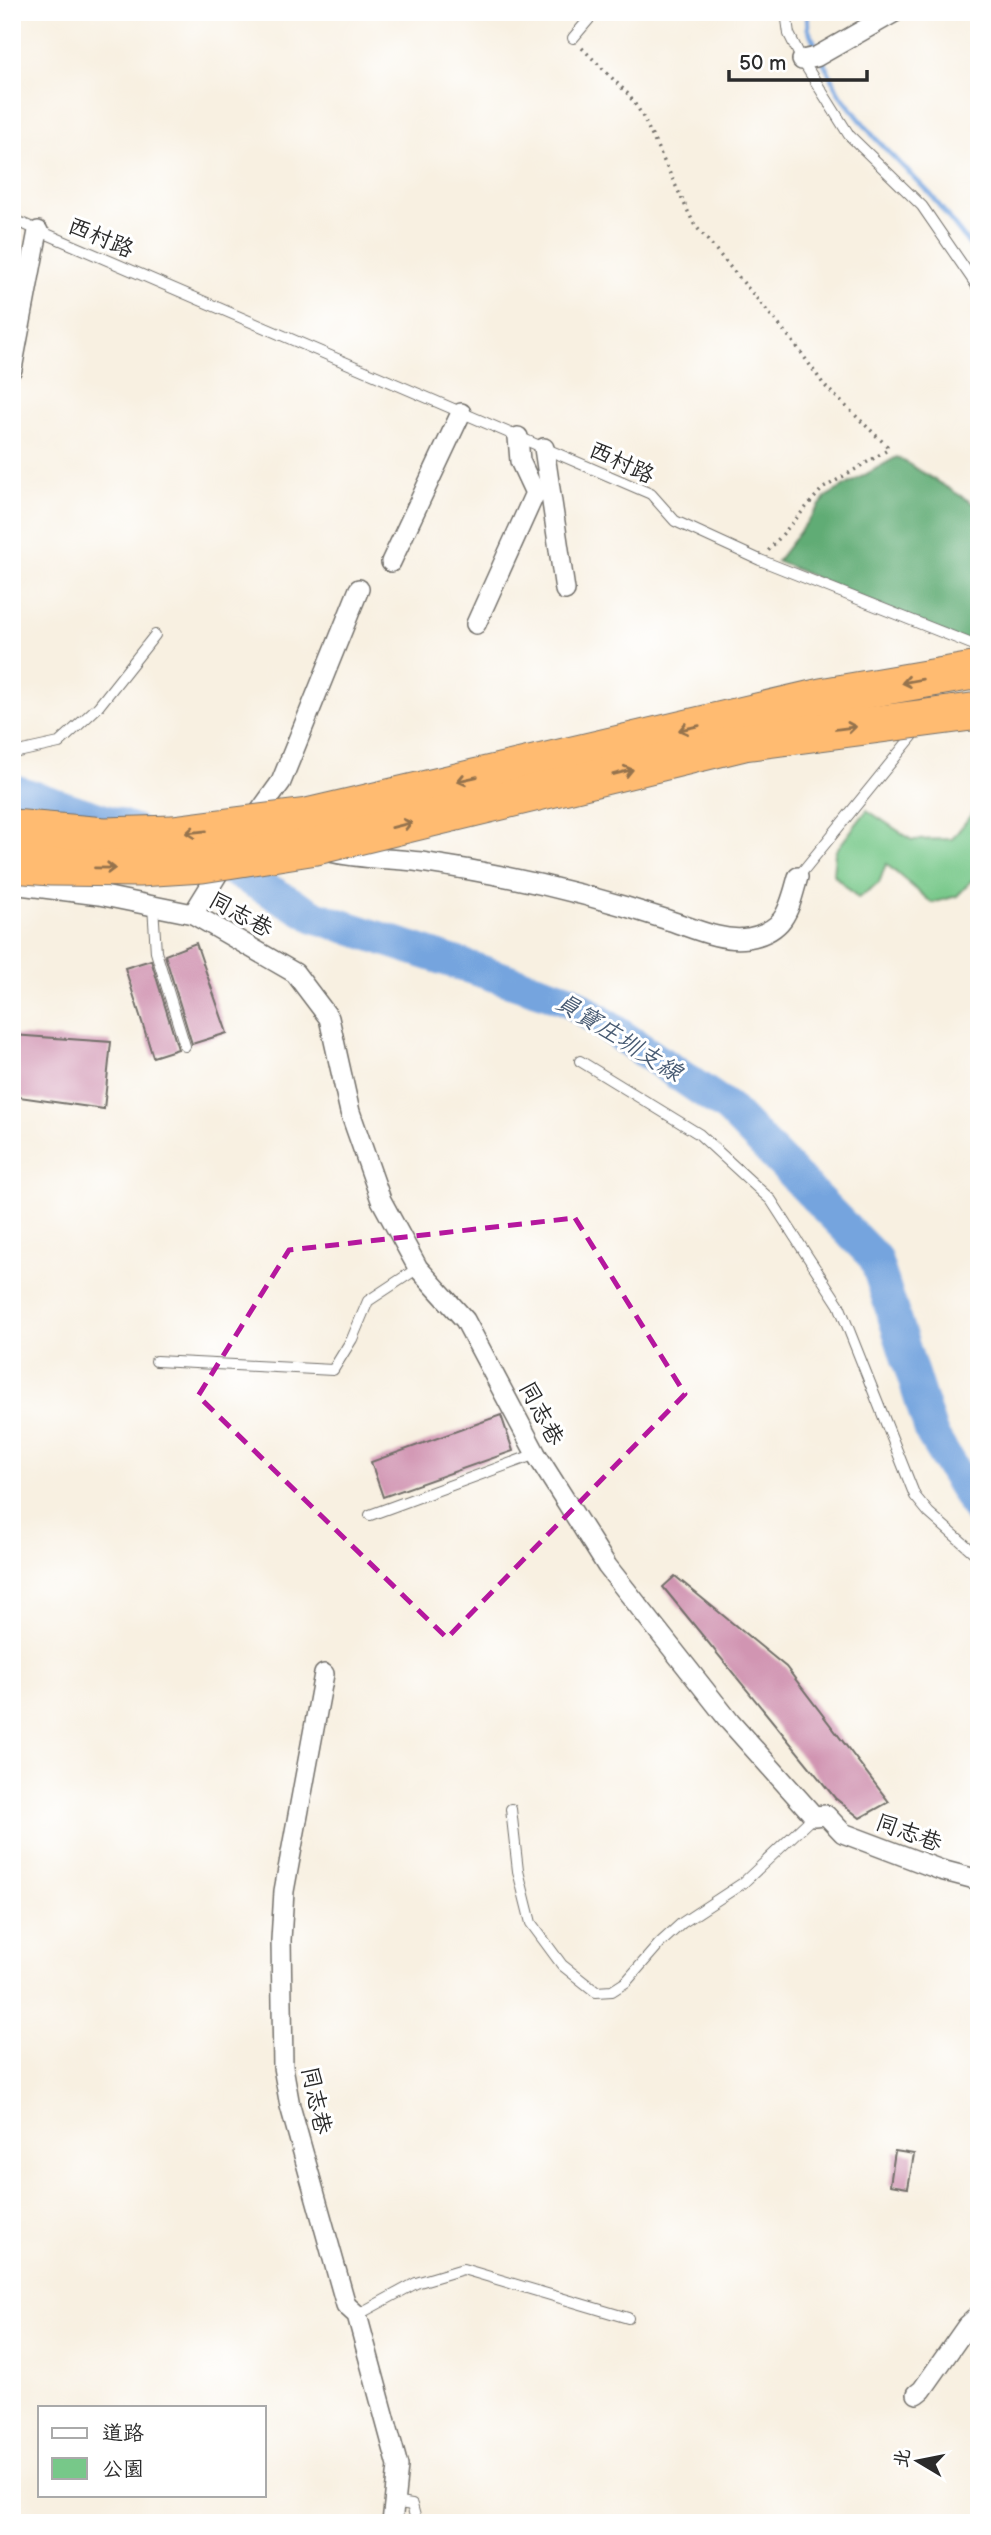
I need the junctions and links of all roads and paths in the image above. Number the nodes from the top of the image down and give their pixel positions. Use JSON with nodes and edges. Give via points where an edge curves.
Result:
{"nodes":[{"id":1,"x":595,"y":12,"type":"edge"},
{"id":2,"x":786,"y":12,"type":"edge"},
{"id":3,"x":895,"y":12,"type":"edge"},
{"id":4,"x":573,"y":38,"type":"joint"},
{"id":5,"x":802,"y":60,"type":"junction"},
{"id":6,"x":12,"y":219,"type":"edge"},
{"id":7,"x":38,"y":231,"type":"junction"},
{"id":8,"x":979,"y":289,"type":"edge"},
{"id":9,"x":12,"y":369,"type":"edge"},
{"id":10,"x":461,"y":413,"type":"junction"},
{"id":11,"x":518,"y":437,"type":"junction"},
{"id":12,"x":544,"y":448,"type":"junction"},
{"id":13,"x":760,"y":560,"type":"junction"},
{"id":14,"x":391,"y":562,"type":"dead end"},
{"id":15,"x":359,"y":589,"type":"dead end"},
{"id":16,"x":565,"y":590,"type":"dead end"},
{"id":17,"x":476,"y":624,"type":"dead end"},
{"id":18,"x":155,"y":635,"type":"dead end"},
{"id":19,"x":966,"y":678,"type":"edge"},
{"id":20,"x":936,"y":708,"type":"dead end"},
{"id":21,"x":979,"y":711,"type":"edge"},
{"id":22,"x":12,"y":751,"type":"edge"},
{"id":23,"x":12,"y":828,"type":"edge"},
{"id":24,"x":244,"y":833,"type":"junction"},
{"id":25,"x":12,"y":864,"type":"edge"},
{"id":26,"x":798,"y":877,"type":"joint"},
{"id":27,"x":12,"y":884,"type":"edge"},
{"id":28,"x":153,"y":906,"type":"junction"},
{"id":29,"x":193,"y":914,"type":"junction"},
{"id":30,"x":185,"y":1046,"type":"dead end"},
{"id":31,"x":580,"y":1060,"type":"dead end"},
{"id":32,"x":418,"y":1268,"type":"junction"},
{"id":33,"x":156,"y":1360,"type":"dead end"},
{"id":34,"x":536,"y":1454,"type":"junction"},
{"id":35,"x":370,"y":1515,"type":"dead end"},
{"id":36,"x":979,"y":1557,"type":"edge"},
{"id":37,"x":324,"y":1674,"type":"dead end"},
{"id":38,"x":512,"y":1809,"type":"dead end"},
{"id":39,"x":814,"y":1816,"type":"junction"},
{"id":40,"x":979,"y":1880,"type":"edge"},
{"id":41,"x":356,"y":2315,"type":"junction"},
{"id":42,"x":979,"y":2315,"type":"edge"},
{"id":43,"x":628,"y":2318,"type":"dead end"},
{"id":44,"x":917,"y":2394,"type":"dead end"},
{"id":45,"x":393,"y":2502,"type":"junction"},
{"id":46,"x":392,"y":2523,"type":"edge"},
{"id":47,"x":422,"y":2523,"type":"edge"}],
"edges":[{"from":1,"to":4,"type":"lane"},
{"from":2,"to":5,"type":"lane","via":[[789,34]]},
{"from":3,"to":5,"type":"street","via":[[816,57]]},
{"from":4,"to":13,"type":"path","via":[[641,113],[694,223],[795,344],[824,386],[887,446],[886,451],[822,489]]},
{"from":5,"to":8,"type":"lane","via":[[849,135],[922,206]]},
{"from":6,"to":7,"type":"lane","name":"西村路"},
{"from":7,"to":9,"type":"street"},
{"from":7,"to":10,"type":"lane","name":"西村路"},
{"from":10,"to":11,"type":"lane","name":"西村路"},
{"from":10,"to":14,"type":"street"},
{"from":11,"to":12,"type":"lane","name":"西村路"},
{"from":11,"to":17,"type":"street","via":[[520,461],[535,493]]},
{"from":12,"to":13,"type":"lane","name":"西村路","via":[[651,494],[675,521]]},
{"from":12,"to":16,"type":"street"},
{"from":13,"to":19,"type":"lane","name":"西村路","via":[[974,645],[978,655]]},
{"from":15,"to":24,"type":"street","via":[[281,782]]},
{"from":18,"to":22,"type":"lane","via":[[98,707],[59,743]]},
{"from":19,"to":23,"type":"highway","one_way":true,"bridge":true,"via":[[821,697],[307,817],[173,834],[104,836]]},
{"from":20,"to":26,"type":"lane"},
{"from":25,"to":21,"type":"highway","one_way":true,"bridge":true,"via":[[124,868],[202,863],[316,846],[744,742]]},
{"from":24,"to":26,"type":"street","via":[[340,855],[419,862],[516,879],[607,900],[728,939],[764,933],[787,916]]},
{"from":24,"to":29,"type":"street"},
{"from":27,"to":28,"type":"street","name":"同志巷"},
{"from":28,"to":29,"type":"street","name":"同志巷"},
{"from":28,"to":30,"type":"lane","via":[[156,952]]},
{"from":29,"to":32,"type":"street","name":"同志巷","via":[[295,973],[329,1018],[350,1112],[381,1200]]},
{"from":31,"to":36,"type":"lane","via":[[699,1134],[771,1199],[839,1305],[915,1496]]},
{"from":32,"to":33,"type":"lane","via":[[368,1301],[333,1370]]},
{"from":32,"to":34,"type":"street","name":"同志巷","via":[[465,1320]]},
{"from":34,"to":35,"type":"lane"},
{"from":34,"to":39,"type":"street","name":"同志巷","via":[[607,1566],[730,1722]]},
{"from":37,"to":41,"type":"street","name":"同志巷","via":[[284,1891],[284,2067],[290,2106],[346,2305]]},
{"from":38,"to":39,"type":"lane","via":[[518,1871],[531,1923],[562,1965],[596,1992],[612,1991],[626,1982],[682,1923],[743,1883]]},
{"from":39,"to":40,"type":"street","name":"同志巷","via":[[825,1815],[843,1833],[863,1841]]},
{"from":41,"to":43,"type":"lane","via":[[416,2283],[463,2269]]},
{"from":41,"to":45,"type":"street","name":"同志巷","via":[[398,2466]]},
{"from":42,"to":44,"type":"street"},
{"from":45,"to":46,"type":"street","name":"同志巷"},
{"from":45,"to":47,"type":"lane","via":[[412,2505],[416,2520]]}]}
